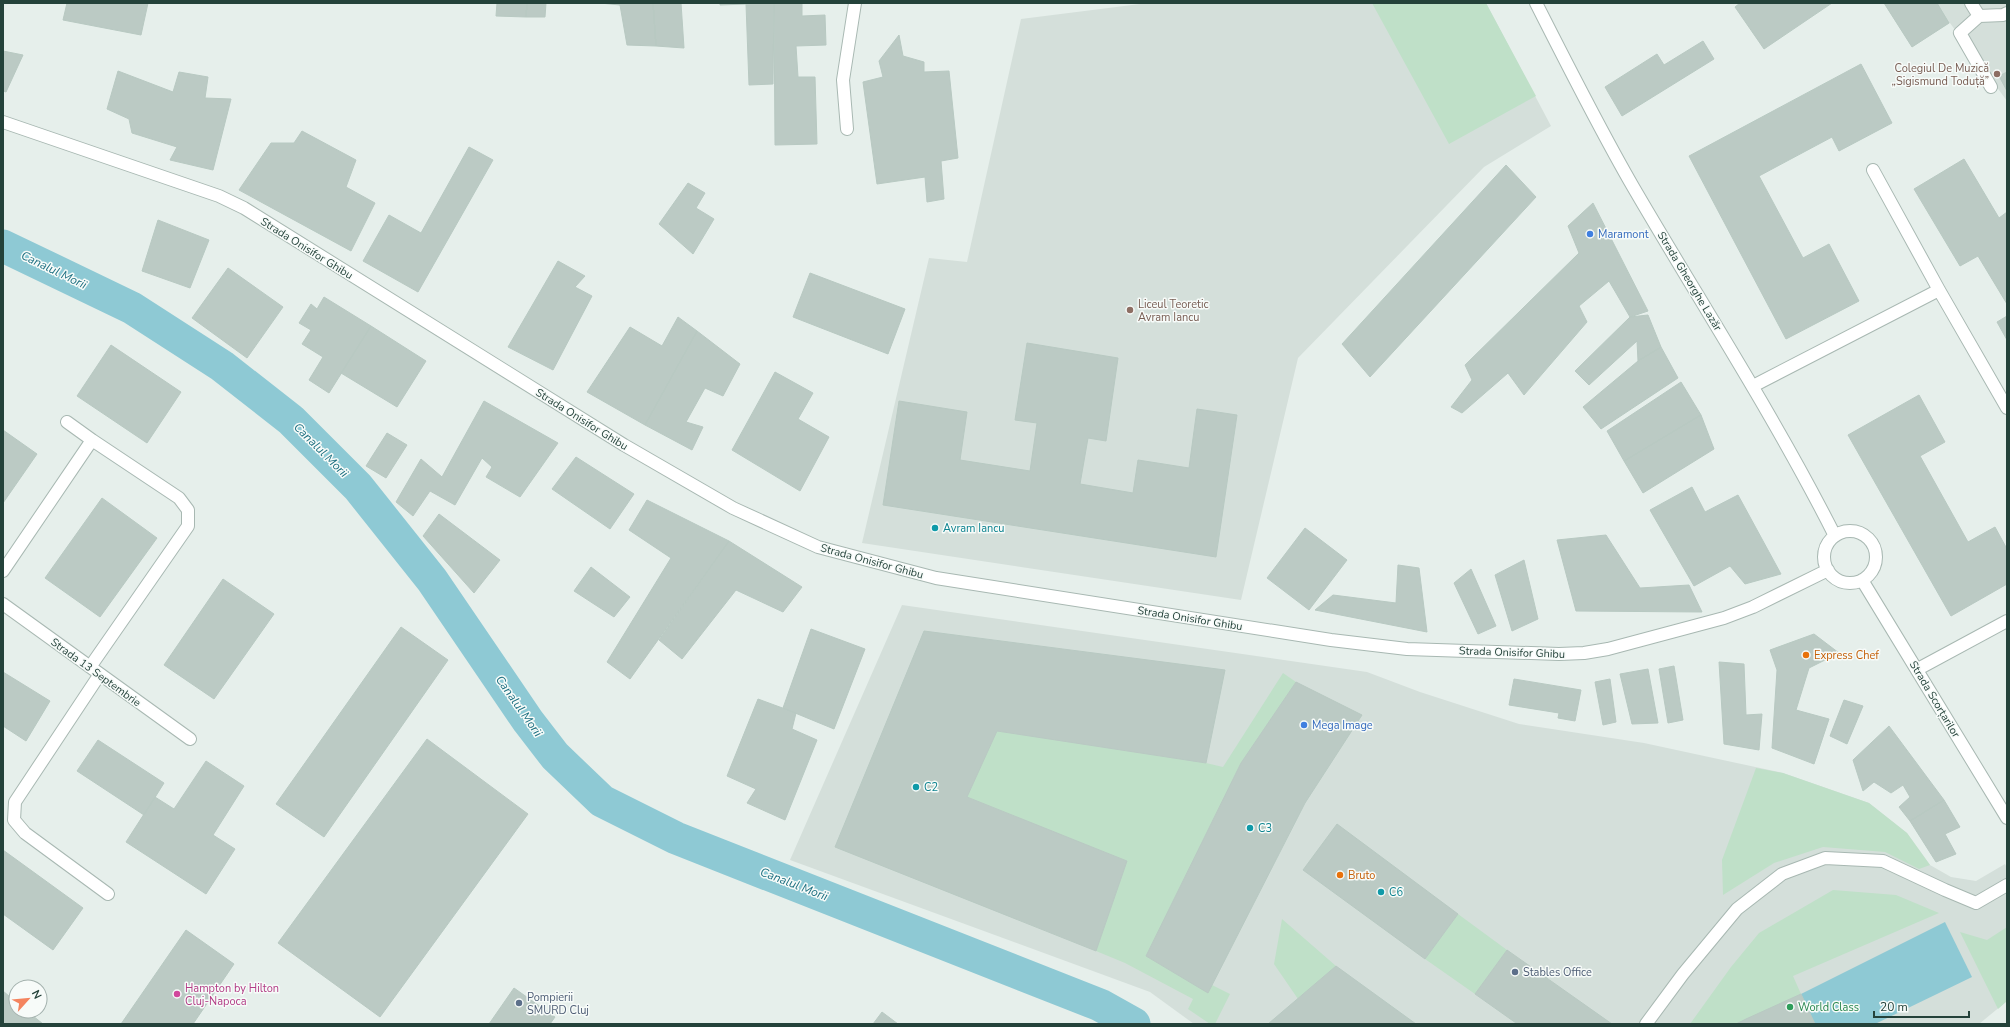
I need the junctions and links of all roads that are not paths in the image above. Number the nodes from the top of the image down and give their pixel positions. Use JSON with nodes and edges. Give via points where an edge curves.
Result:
{"nodes":[{"id":1,"x":855,"y":3,"type":"edge"},
{"id":2,"x":1536,"y":3,"type":"edge"},
{"id":3,"x":1971,"y":3,"type":"edge"},
{"id":4,"x":2007,"y":13,"type":"edge"},
{"id":5,"x":1979,"y":16,"type":"junction"},
{"id":6,"x":1991,"y":87,"type":"dead end"},
{"id":7,"x":3,"y":122,"type":"edge"},
{"id":8,"x":847,"y":130,"type":"dead end"},
{"id":9,"x":1874,"y":170,"type":"dead end"},
{"id":10,"x":1939,"y":290,"type":"junction"},
{"id":11,"x":1753,"y":386,"type":"junction"},
{"id":12,"x":2007,"y":408,"type":"edge"},
{"id":13,"x":67,"y":422,"type":"dead end"},
{"id":14,"x":92,"y":440,"type":"junction"},
{"id":15,"x":1835,"y":536,"type":"junction"},
{"id":16,"x":1828,"y":570,"type":"junction"},
{"id":17,"x":3,"y":571,"type":"edge"},
{"id":18,"x":1862,"y":580,"type":"junction"},
{"id":19,"x":3,"y":604,"type":"edge"},
{"id":20,"x":2007,"y":621,"type":"edge"},
{"id":21,"x":1918,"y":669,"type":"junction"},
{"id":22,"x":95,"y":671,"type":"junction"},
{"id":23,"x":190,"y":740,"type":"dead end"},
{"id":24,"x":2007,"y":818,"type":"edge"},
{"id":25,"x":2007,"y":885,"type":"edge"},
{"id":26,"x":108,"y":894,"type":"dead end"},
{"id":27,"x":1646,"y":1024,"type":"edge"}],
"edges":[{"from":1,"to":8,"type":"street","via":[[843,80]]},
{"from":2,"to":11,"type":"street","name":"Strada Gheorghe Lazăr","via":[[1584,98],[1632,184]]},
{"from":3,"to":5,"type":"street"},
{"from":4,"to":5,"type":"street"},
{"from":5,"to":6,"type":"street","via":[[1960,33]]},
{"from":7,"to":16,"type":"street","name":"Strada Onisifor Ghibu","via":[[226,199],[624,445],[733,508],[818,547],[936,578],[1376,646],[1559,654],[1608,649],[1724,618],[1753,607]]},
{"from":9,"to":10,"type":"street"},
{"from":10,"to":11,"type":"street"},
{"from":10,"to":12,"type":"street"},
{"from":11,"to":15,"type":"street","name":"Strada Gheorghe Lazăr"},
{"from":13,"to":14,"type":"street"},
{"from":14,"to":17,"type":"street"},
{"from":14,"to":22,"type":"street","via":[[179,498],[188,510],[188,526]]},
{"from":15,"to":16,"type":"street","via":[[1824,555]]},
{"from":15,"to":18,"type":"street","via":[[1852,531],[1860,533],[1872,544],[1876,552],[1874,568]]},
{"from":16,"to":18,"type":"street","via":[[1839,581],[1847,583]]},
{"from":18,"to":21,"type":"street","name":"Strada Scorțarilor"},
{"from":19,"to":22,"type":"street","name":"Strada 13 Septembrie"},
{"from":20,"to":21,"type":"street"},
{"from":21,"to":24,"type":"street","name":"Strada Scorțarilor"},
{"from":22,"to":23,"type":"street","name":"Strada 13 Septembrie"},
{"from":22,"to":26,"type":"street","via":[[15,802],[14,820],[24,833]]},
{"from":25,"to":27,"type":"street","via":[[1976,903],[1884,861],[1825,858],[1782,874],[1737,910],[1683,974]]}]}
